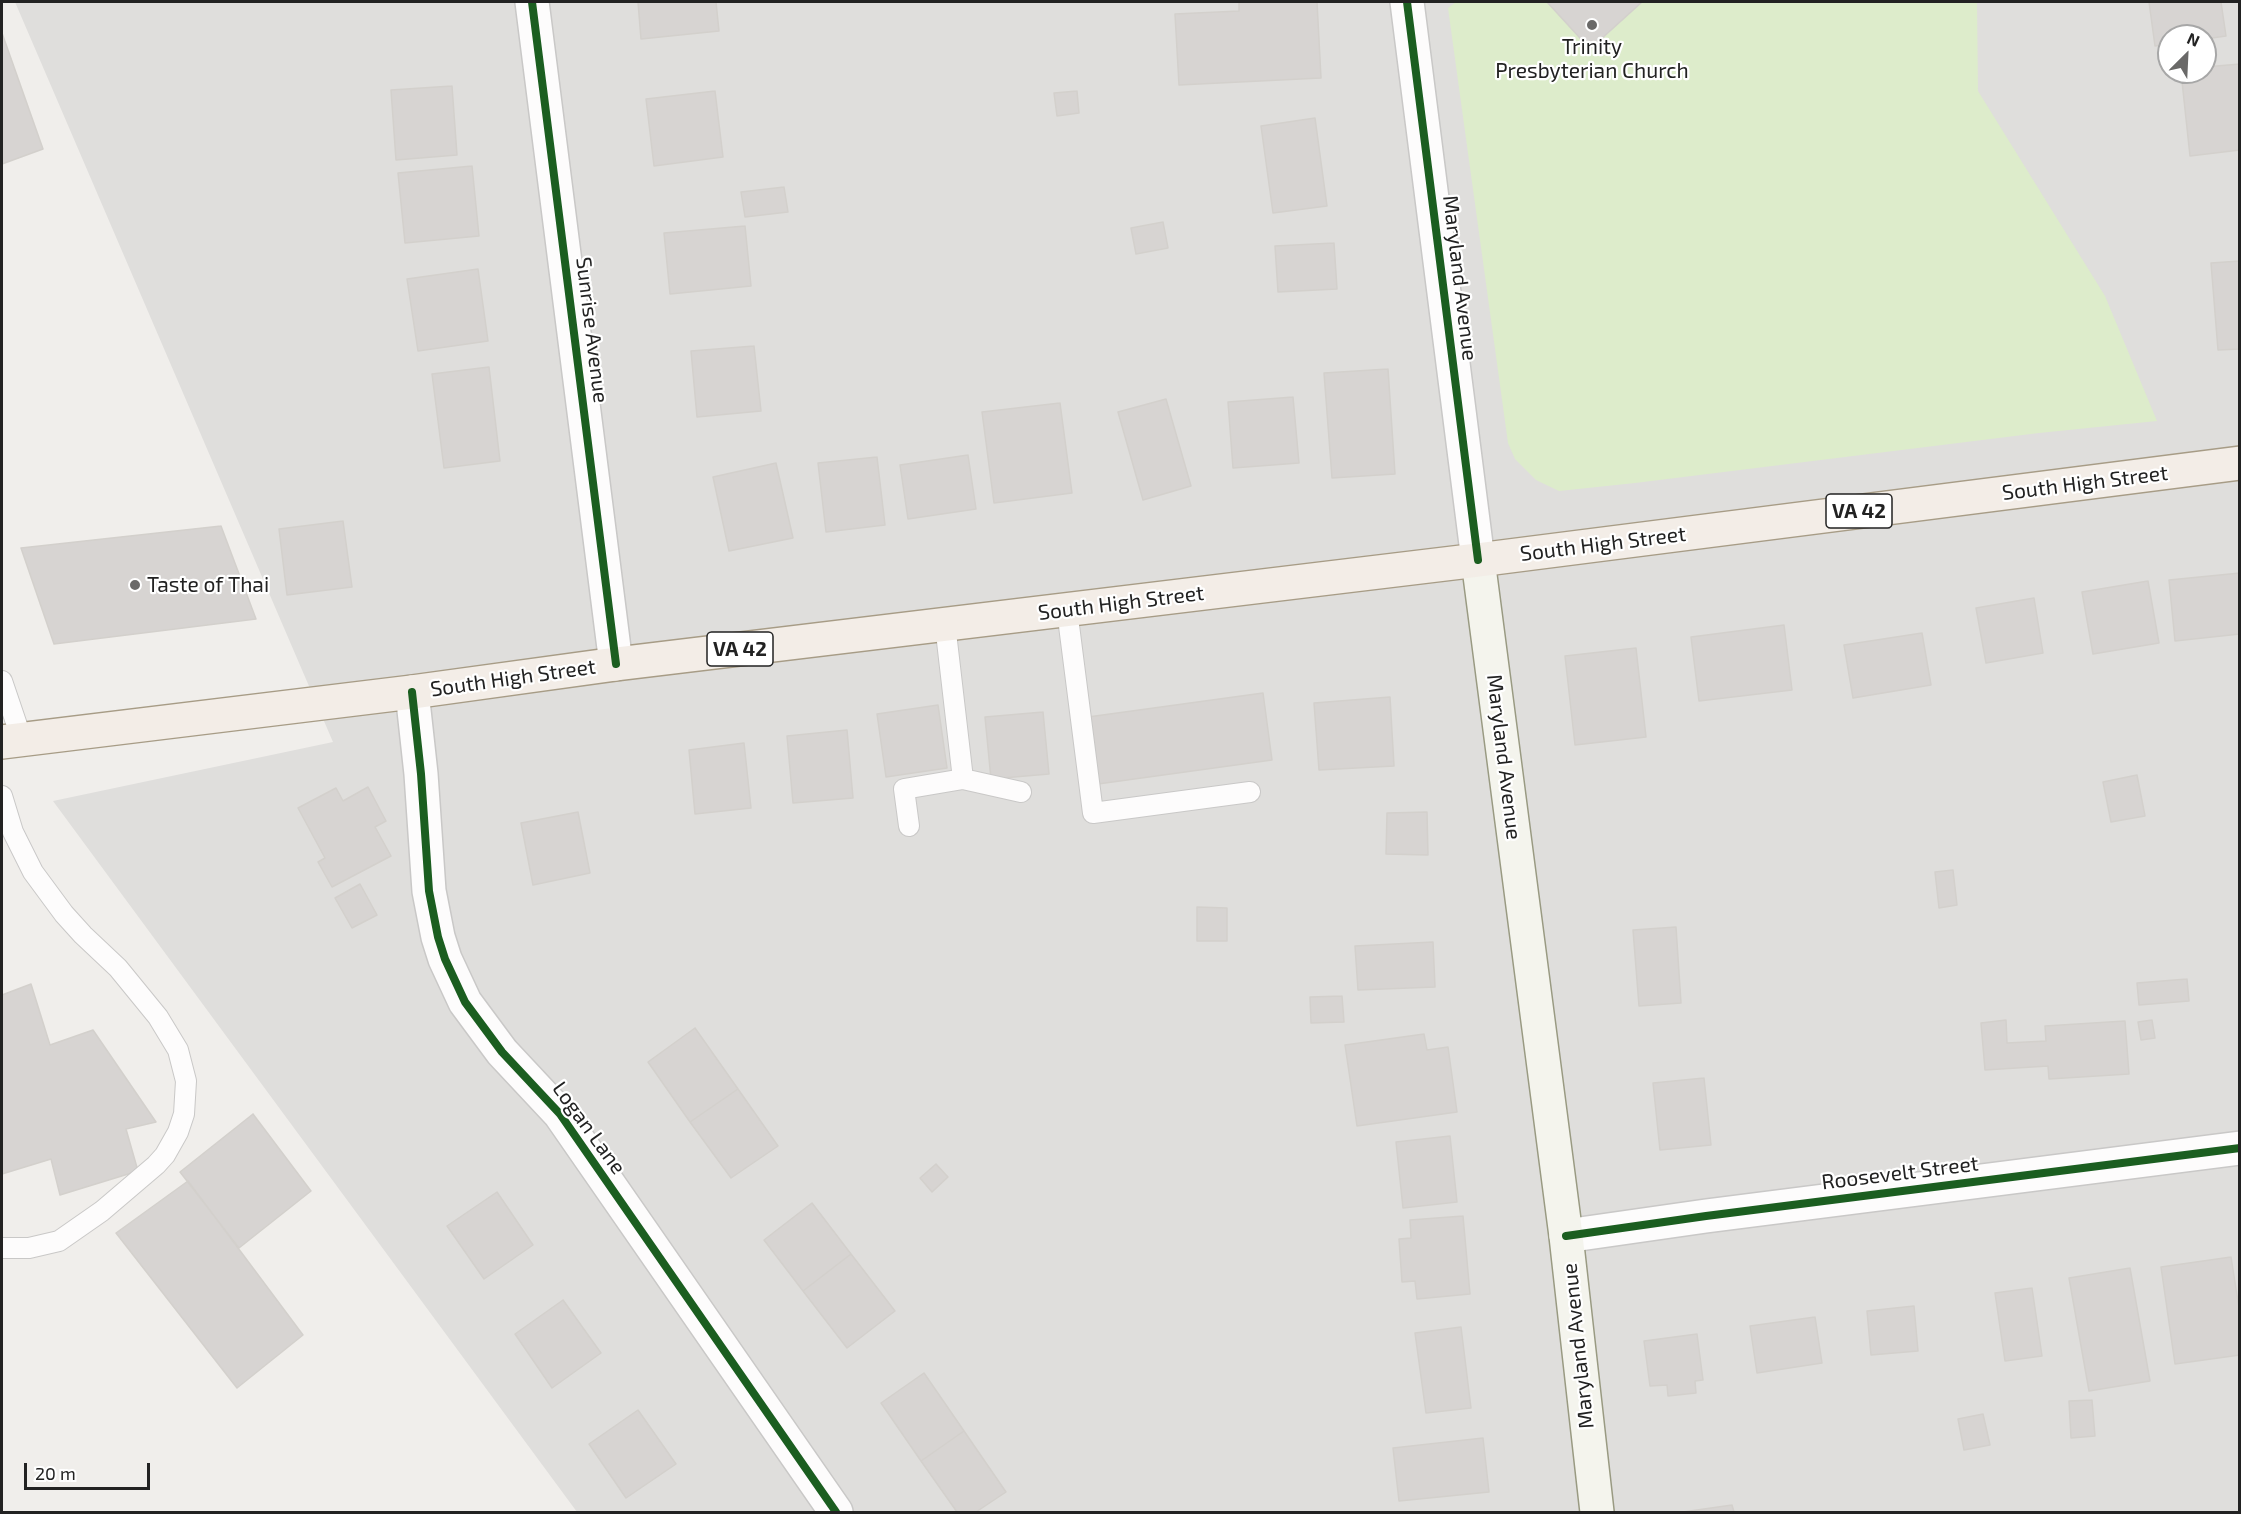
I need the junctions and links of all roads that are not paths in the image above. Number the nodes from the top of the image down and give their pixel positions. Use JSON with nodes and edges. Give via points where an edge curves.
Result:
{"nodes":[{"id":1,"x":532,"y":2,"type":"edge"},
{"id":2,"x":1407,"y":2,"type":"edge"},
{"id":3,"x":2240,"y":463,"type":"edge"},
{"id":4,"x":1478,"y":560,"type":"junction"},
{"id":5,"x":1067,"y":609,"type":"junction"},
{"id":6,"x":945,"y":624,"type":"junction"},
{"id":7,"x":616,"y":664,"type":"junction"},
{"id":8,"x":2,"y":681,"type":"edge"},
{"id":9,"x":412,"y":692,"type":"junction"},
{"id":10,"x":12,"y":741,"type":"edge"},
{"id":11,"x":963,"y":779,"type":"junction"},
{"id":12,"x":1021,"y":792,"type":"dead end"},
{"id":13,"x":1250,"y":792,"type":"dead end"},
{"id":14,"x":2,"y":796,"type":"edge"},
{"id":15,"x":909,"y":826,"type":"dead end"},
{"id":16,"x":2240,"y":1149,"type":"edge"},
{"id":17,"x":1566,"y":1236,"type":"junction"},
{"id":18,"x":2,"y":1248,"type":"edge"},
{"id":19,"x":836,"y":1512,"type":"edge"},
{"id":20,"x":1597,"y":1512,"type":"edge"}],
"edges":[{"from":1,"to":7,"type":"street","name":"Sunrise Avenue"},
{"from":2,"to":4,"type":"street","name":"Maryland Avenue"},
{"from":3,"to":4,"type":"main road","name":"South High Street","number":"VA 42"},
{"from":4,"to":5,"type":"main road","name":"South High Street","number":"VA 42"},
{"from":4,"to":17,"type":"main road","name":"Maryland Avenue"},
{"from":5,"to":6,"type":"main road","name":"South High Street","number":"VA 42"},
{"from":5,"to":13,"type":"lane","via":[[1093,813]]},
{"from":6,"to":7,"type":"main road","name":"South High Street","number":"VA 42"},
{"from":6,"to":11,"type":"lane"},
{"from":7,"to":9,"type":"main road","name":"South High Street","number":"VA 42"},
{"from":8,"to":10,"type":"lane"},
{"from":9,"to":10,"type":"main road","name":"South High Street","number":"VA 42"},
{"from":9,"to":19,"type":"street","name":"Logan Lane","via":[[431,902],[445,959],[465,1002],[502,1052],[560,1114]]},
{"from":11,"to":12,"type":"lane"},
{"from":11,"to":15,"type":"lane","via":[[904,789]]},
{"from":14,"to":18,"type":"lane","via":[[13,832],[33,872],[64,914],[143,997],[178,1050],[186,1082],[184,1114],[178,1132],[156,1165],[59,1241],[30,1248]]},
{"from":16,"to":17,"type":"street","name":"Roosevelt Street"},
{"from":17,"to":20,"type":"main road","name":"Maryland Avenue"}]}
